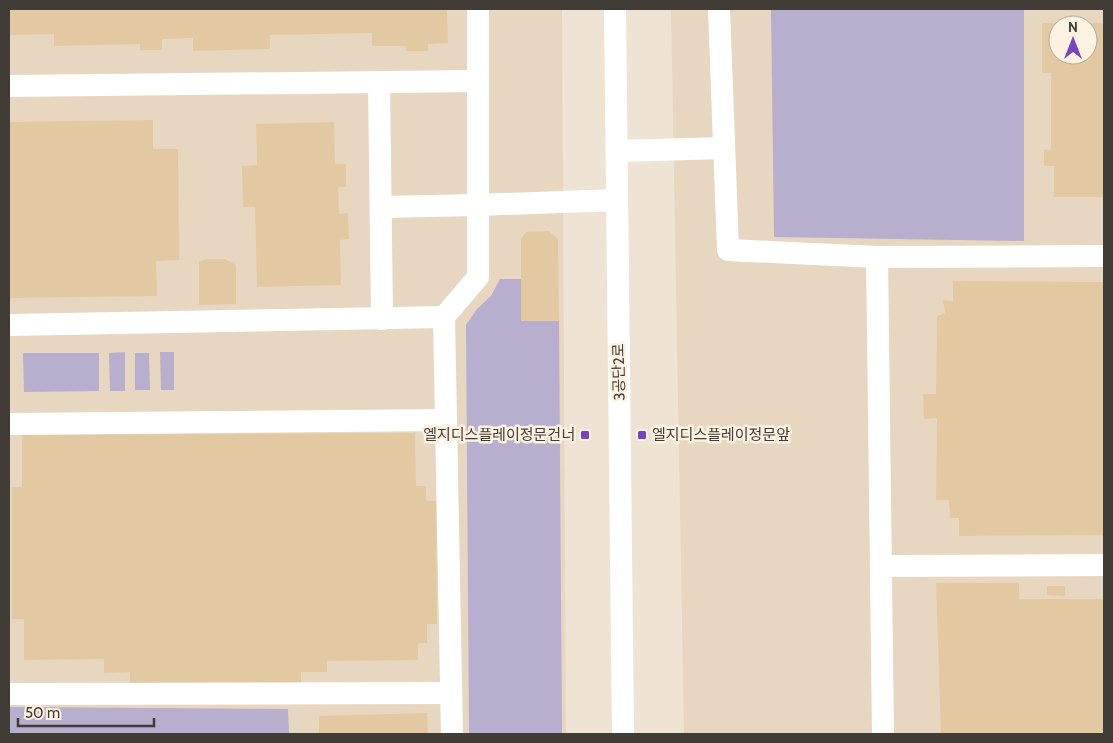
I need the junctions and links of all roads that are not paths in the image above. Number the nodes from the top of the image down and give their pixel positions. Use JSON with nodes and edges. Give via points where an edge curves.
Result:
{"nodes":[{"id":1,"x":478,"y":9,"type":"edge"},
{"id":2,"x":615,"y":9,"type":"edge"},
{"id":3,"x":719,"y":9,"type":"edge"},
{"id":4,"x":478,"y":81,"type":"junction"},
{"id":5,"x":380,"y":82,"type":"junction"},
{"id":6,"x":9,"y":86,"type":"edge"},
{"id":7,"x":724,"y":148,"type":"junction"},
{"id":8,"x":616,"y":151,"type":"junction"},
{"id":9,"x":617,"y":200,"type":"junction"},
{"id":10,"x":478,"y":205,"type":"junction"},
{"id":11,"x":381,"y":207,"type":"junction"},
{"id":12,"x":1104,"y":256,"type":"edge"},
{"id":13,"x":878,"y":257,"type":"junction"},
{"id":14,"x":444,"y":317,"type":"junction"},
{"id":15,"x":382,"y":319,"type":"junction"},
{"id":16,"x":9,"y":325,"type":"edge"},
{"id":17,"x":446,"y":420,"type":"junction"},
{"id":18,"x":9,"y":424,"type":"edge"},
{"id":19,"x":1104,"y":565,"type":"edge"},
{"id":20,"x":881,"y":566,"type":"junction"},
{"id":21,"x":451,"y":693,"type":"junction"},
{"id":22,"x":9,"y":694,"type":"edge"},
{"id":23,"x":452,"y":734,"type":"edge"},
{"id":24,"x":622,"y":734,"type":"edge"},
{"id":25,"x":883,"y":734,"type":"edge"}],
"edges":[{"from":1,"to":4,"type":"street"},
{"from":2,"to":8,"type":"street","name":"3공단2로"},
{"from":3,"to":7,"type":"street"},
{"from":4,"to":5,"type":"street"},
{"from":4,"to":10,"type":"street"},
{"from":5,"to":6,"type":"street"},
{"from":5,"to":11,"type":"street"},
{"from":7,"to":8,"type":"street"},
{"from":7,"to":13,"type":"street","via":[[728,250]]},
{"from":8,"to":9,"type":"street","name":"3공단2로"},
{"from":9,"to":10,"type":"street"},
{"from":9,"to":24,"type":"street","name":"3공단2로"},
{"from":10,"to":11,"type":"street"},
{"from":10,"to":14,"type":"street","via":[[478,277]]},
{"from":11,"to":15,"type":"street"},
{"from":12,"to":13,"type":"street"},
{"from":13,"to":20,"type":"street"},
{"from":14,"to":15,"type":"street"},
{"from":14,"to":17,"type":"street"},
{"from":15,"to":16,"type":"street"},
{"from":17,"to":18,"type":"street"},
{"from":17,"to":21,"type":"street"},
{"from":19,"to":20,"type":"street"},
{"from":20,"to":25,"type":"street"},
{"from":21,"to":22,"type":"street"},
{"from":21,"to":23,"type":"street"}]}
